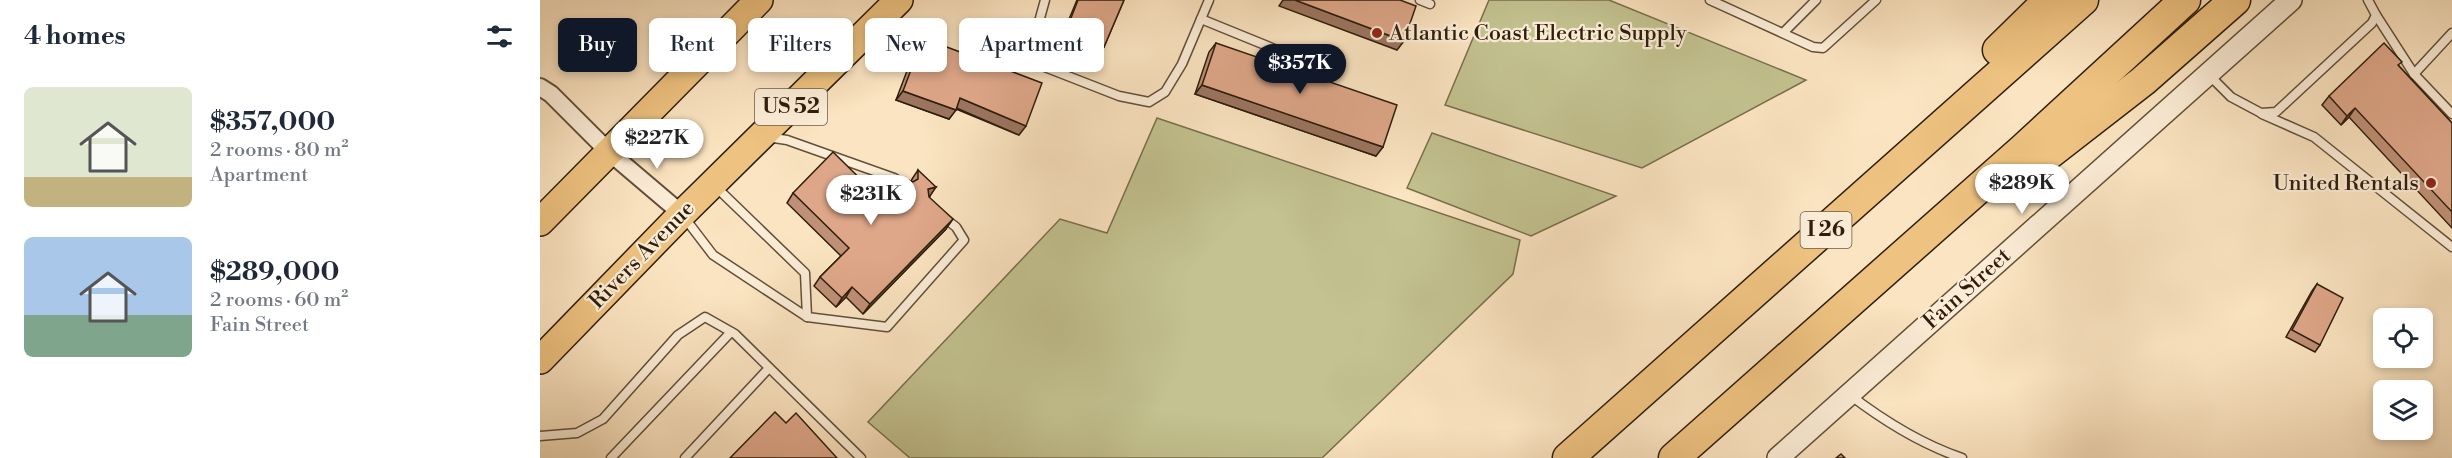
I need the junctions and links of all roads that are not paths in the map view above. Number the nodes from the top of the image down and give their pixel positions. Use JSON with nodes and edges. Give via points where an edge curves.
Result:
{"nodes":[{"id":1,"x":759,"y":0,"type":"edge"},
{"id":2,"x":899,"y":0,"type":"edge"},
{"id":3,"x":1045,"y":0,"type":"edge"},
{"id":4,"x":1209,"y":0,"type":"edge"},
{"id":5,"x":1420,"y":0,"type":"edge"},
{"id":6,"x":1710,"y":0,"type":"edge"},
{"id":7,"x":1816,"y":0,"type":"edge"},
{"id":8,"x":1876,"y":0,"type":"edge"},
{"id":9,"x":2049,"y":0,"type":"edge"},
{"id":10,"x":2083,"y":0,"type":"edge"},
{"id":11,"x":2185,"y":0,"type":"edge"},
{"id":12,"x":2235,"y":0,"type":"edge"},
{"id":13,"x":2291,"y":0,"type":"edge"},
{"id":14,"x":2368,"y":0,"type":"edge"},
{"id":15,"x":1727,"y":3,"type":"edge"},
{"id":16,"x":1430,"y":4,"type":"dead end"},
{"id":17,"x":2376,"y":15,"type":"junction"},
{"id":18,"x":1201,"y":19,"type":"junction"},
{"id":19,"x":1783,"y":33,"type":"junction"},
{"id":20,"x":2452,"y":33,"type":"edge"},
{"id":21,"x":1281,"y":52,"type":"dead end"},
{"id":22,"x":2414,"y":74,"type":"junction"},
{"id":23,"x":2209,"y":75,"type":"junction"},
{"id":24,"x":540,"y":87,"type":"edge"},
{"id":25,"x":2261,"y":113,"type":"junction"},
{"id":26,"x":2452,"y":114,"type":"edge"},
{"id":27,"x":761,"y":136,"type":"junction"},
{"id":28,"x":609,"y":152,"type":"junction"},
{"id":29,"x":713,"y":184,"type":"junction"},
{"id":30,"x":906,"y":185,"type":"edge"},
{"id":31,"x":934,"y":209,"type":"edge"},
{"id":32,"x":682,"y":214,"type":"junction"},
{"id":33,"x":540,"y":222,"type":"edge"},
{"id":34,"x":1813,"y":241,"type":"junction"},
{"id":35,"x":2452,"y":247,"type":"edge"},
{"id":36,"x":1877,"y":278,"type":"junction"},
{"id":37,"x":807,"y":317,"type":"junction"},
{"id":38,"x":731,"y":332,"type":"junction"},
{"id":39,"x":540,"y":360,"type":"edge"},
{"id":40,"x":769,"y":368,"type":"junction"},
{"id":41,"x":1849,"y":394,"type":"junction"},
{"id":42,"x":540,"y":436,"type":"edge"},
{"id":43,"x":610,"y":458,"type":"edge"},
{"id":44,"x":685,"y":458,"type":"edge"},
{"id":45,"x":861,"y":458,"type":"edge"},
{"id":46,"x":1568,"y":458,"type":"edge"},
{"id":47,"x":1674,"y":458,"type":"edge"},
{"id":48,"x":1778,"y":458,"type":"edge"},
{"id":49,"x":1962,"y":458,"type":"edge"}],
"edges":[{"from":1,"to":28,"type":"main road"},
{"from":2,"to":27,"type":"main road","name":"Rivers Avenue","number":"US 52"},
{"from":3,"to":18,"type":"lane","via":[[1032,47],[1042,66],[1119,96],[1149,102],[1165,92]]},
{"from":4,"to":18,"type":"lane"},
{"from":5,"to":16,"type":"lane"},
{"from":6,"to":15,"type":"lane"},
{"from":7,"to":19,"type":"lane"},
{"from":8,"to":19,"type":"lane","via":[[1823,48]]},
{"from":9,"to":34,"type":"highway","via":[[1865,182]]},
{"from":10,"to":34,"type":"highway","number":"I 26"},
{"from":11,"to":36,"type":"highway"},
{"from":12,"to":36,"type":"highway","via":[[2078,134],[1941,236]]},
{"from":13,"to":23,"type":"street","name":"Fain Street"},
{"from":14,"to":17,"type":"lane"},
{"from":15,"to":19,"type":"lane"},
{"from":17,"to":22,"type":"lane"},
{"from":17,"to":25,"type":"lane","via":[[2277,112]]},
{"from":18,"to":21,"type":"lane"},
{"from":20,"to":22,"type":"lane"},
{"from":22,"to":26,"type":"lane"},
{"from":23,"to":25,"type":"lane","via":[[2230,97]]},
{"from":23,"to":41,"type":"street","name":"Fain Street"},
{"from":24,"to":28,"type":"street"},
{"from":25,"to":35,"type":"lane","via":[[2314,137]]},
{"from":27,"to":29,"type":"main road","name":"Rivers Avenue","number":"US 52"},
{"from":27,"to":30,"type":"lane","via":[[787,140]]},
{"from":28,"to":32,"type":"street"},
{"from":28,"to":33,"type":"main road"},
{"from":29,"to":32,"type":"main road","name":"Rivers Avenue","number":"US 52"},
{"from":29,"to":37,"type":"lane","via":[[805,273]]},
{"from":31,"to":37,"type":"lane","via":[[956,227],[964,240],[887,327]]},
{"from":32,"to":37,"type":"lane","via":[[713,255]]},
{"from":32,"to":39,"type":"main road","name":"Rivers Avenue","number":"US 52"},
{"from":34,"to":46,"type":"highway","number":"I 26"},
{"from":36,"to":47,"type":"highway"},
{"from":38,"to":40,"type":"lane"},
{"from":38,"to":42,"type":"lane","via":[[705,317],[678,335],[603,419],[577,433]]},
{"from":38,"to":43,"type":"lane"},
{"from":40,"to":44,"type":"lane"},
{"from":40,"to":45,"type":"lane"},
{"from":41,"to":48,"type":"street","name":"Fain Street"},
{"from":41,"to":49,"type":"lane","via":[[1884,421]]}]}
